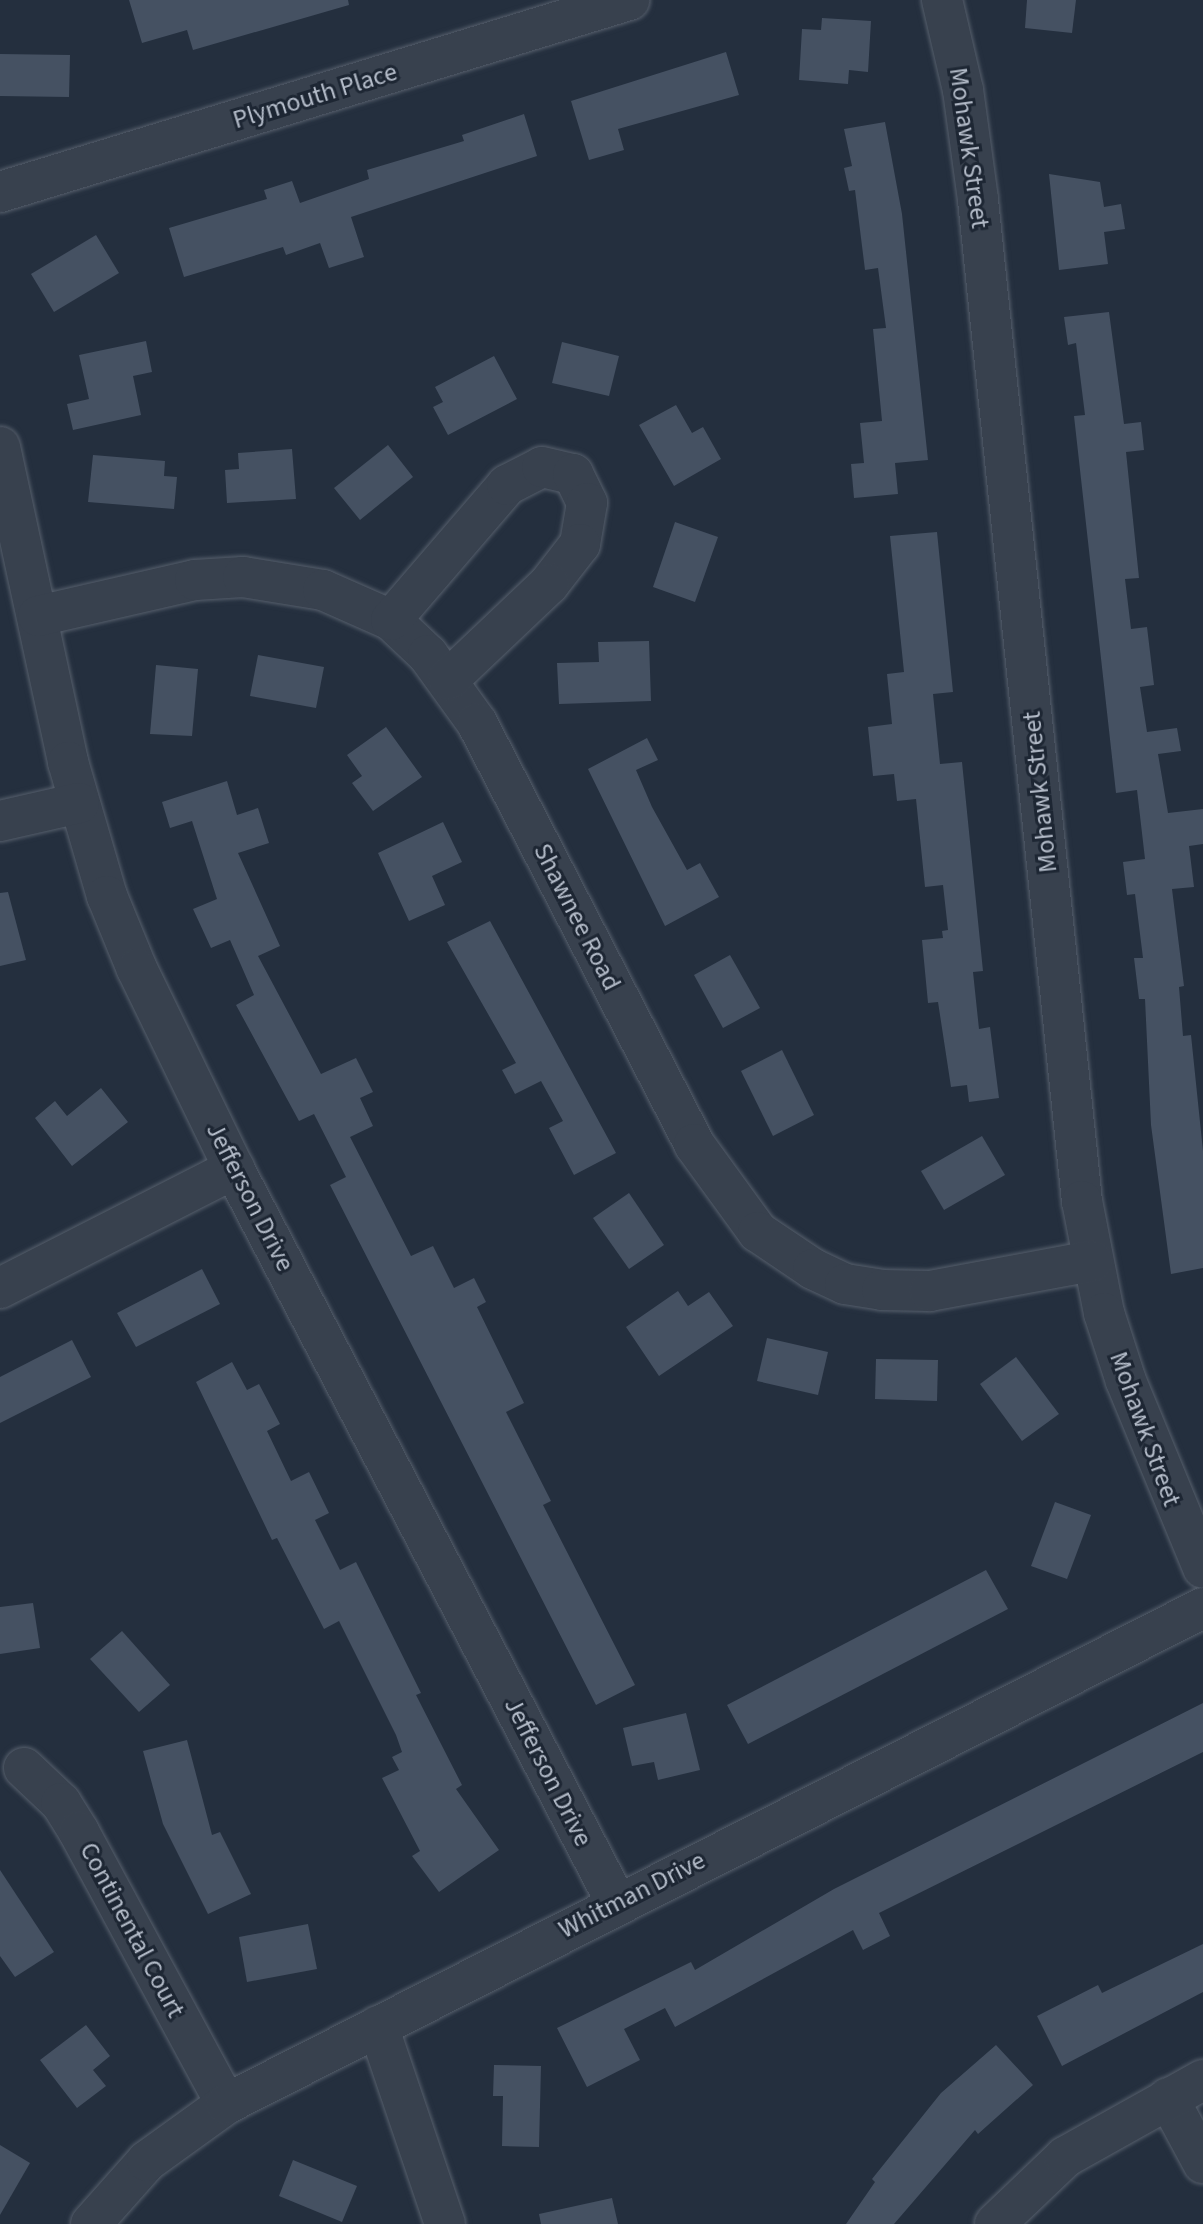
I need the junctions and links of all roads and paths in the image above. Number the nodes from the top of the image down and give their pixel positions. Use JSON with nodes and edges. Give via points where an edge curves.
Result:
{"nodes":[{"id":1,"x":629,"y":0,"type":"edge"},
{"id":2,"x":942,"y":0,"type":"edge"},
{"id":3,"x":0,"y":192,"type":"edge"},
{"id":4,"x":0,"y":447,"type":"edge"},
{"id":5,"x":38,"y":616,"type":"junction"},
{"id":6,"x":391,"y":620,"type":"junction"},
{"id":7,"x":448,"y":680,"type":"junction"},
{"id":8,"x":79,"y":803,"type":"junction"},
{"id":9,"x":0,"y":821,"type":"edge"},
{"id":10,"x":234,"y":1169,"type":"junction"},
{"id":11,"x":1092,"y":1261,"type":"junction"},
{"id":12,"x":0,"y":1288,"type":"edge"},
{"id":13,"x":1203,"y":1568,"type":"edge"},
{"id":14,"x":1203,"y":1608,"type":"edge"},
{"id":15,"x":24,"y":1768,"type":"dead end"},
{"id":16,"x":616,"y":1902,"type":"junction"},
{"id":17,"x":378,"y":2026,"type":"junction"},
{"id":18,"x":1203,"y":2080,"type":"edge"},
{"id":19,"x":1168,"y":2098,"type":"junction"},
{"id":20,"x":226,"y":2104,"type":"junction"},
{"id":21,"x":1203,"y":2163,"type":"edge"},
{"id":22,"x":91,"y":2224,"type":"edge"},
{"id":23,"x":445,"y":2224,"type":"edge"},
{"id":24,"x":995,"y":2224,"type":"edge"}],
"edges":[{"from":1,"to":3,"type":"street","name":"Plymouth Place"},
{"from":2,"to":11,"type":"street","name":"Mohawk Street","via":[[963,90],[978,200]]},
{"from":4,"to":5,"type":"street","name":"Jefferson Drive"},
{"from":5,"to":6,"type":"street","name":"Shawnee Road","via":[[177,584],[243,577],[323,590]]},
{"from":5,"to":8,"type":"street","name":"Jefferson Drive"},
{"from":6,"to":7,"type":"street","name":"Shawnee Road"},
{"from":6,"to":7,"type":"street","via":[[507,485],[542,467],[573,474],[587,503],[580,544],[549,584]]},
{"from":7,"to":11,"type":"street","name":"Shawnee Road","via":[[477,723],[694,1144],[758,1232],[845,1284],[882,1290],[958,1288]]},
{"from":8,"to":9,"type":"street"},
{"from":8,"to":10,"type":"street","name":"Jefferson Drive","via":[[107,896],[137,969]]},
{"from":10,"to":12,"type":"street"},
{"from":10,"to":16,"type":"street","name":"Jefferson Drive"},
{"from":11,"to":13,"type":"street","name":"Mohawk Street","via":[[1137,1415]]},
{"from":14,"to":16,"type":"street","name":"Whitman Drive"},
{"from":15,"to":20,"type":"street","name":"Continental Court","via":[[43,1782],[79,1832]]},
{"from":16,"to":17,"type":"street","name":"Whitman Drive"},
{"from":17,"to":20,"type":"street","name":"Whitman Drive"},
{"from":17,"to":23,"type":"street"},
{"from":18,"to":19,"type":"street"},
{"from":19,"to":21,"type":"street"},
{"from":19,"to":24,"type":"street","via":[[1065,2157]]},
{"from":20,"to":22,"type":"street","name":"Whitman Drive","via":[[147,2161]]}]}
